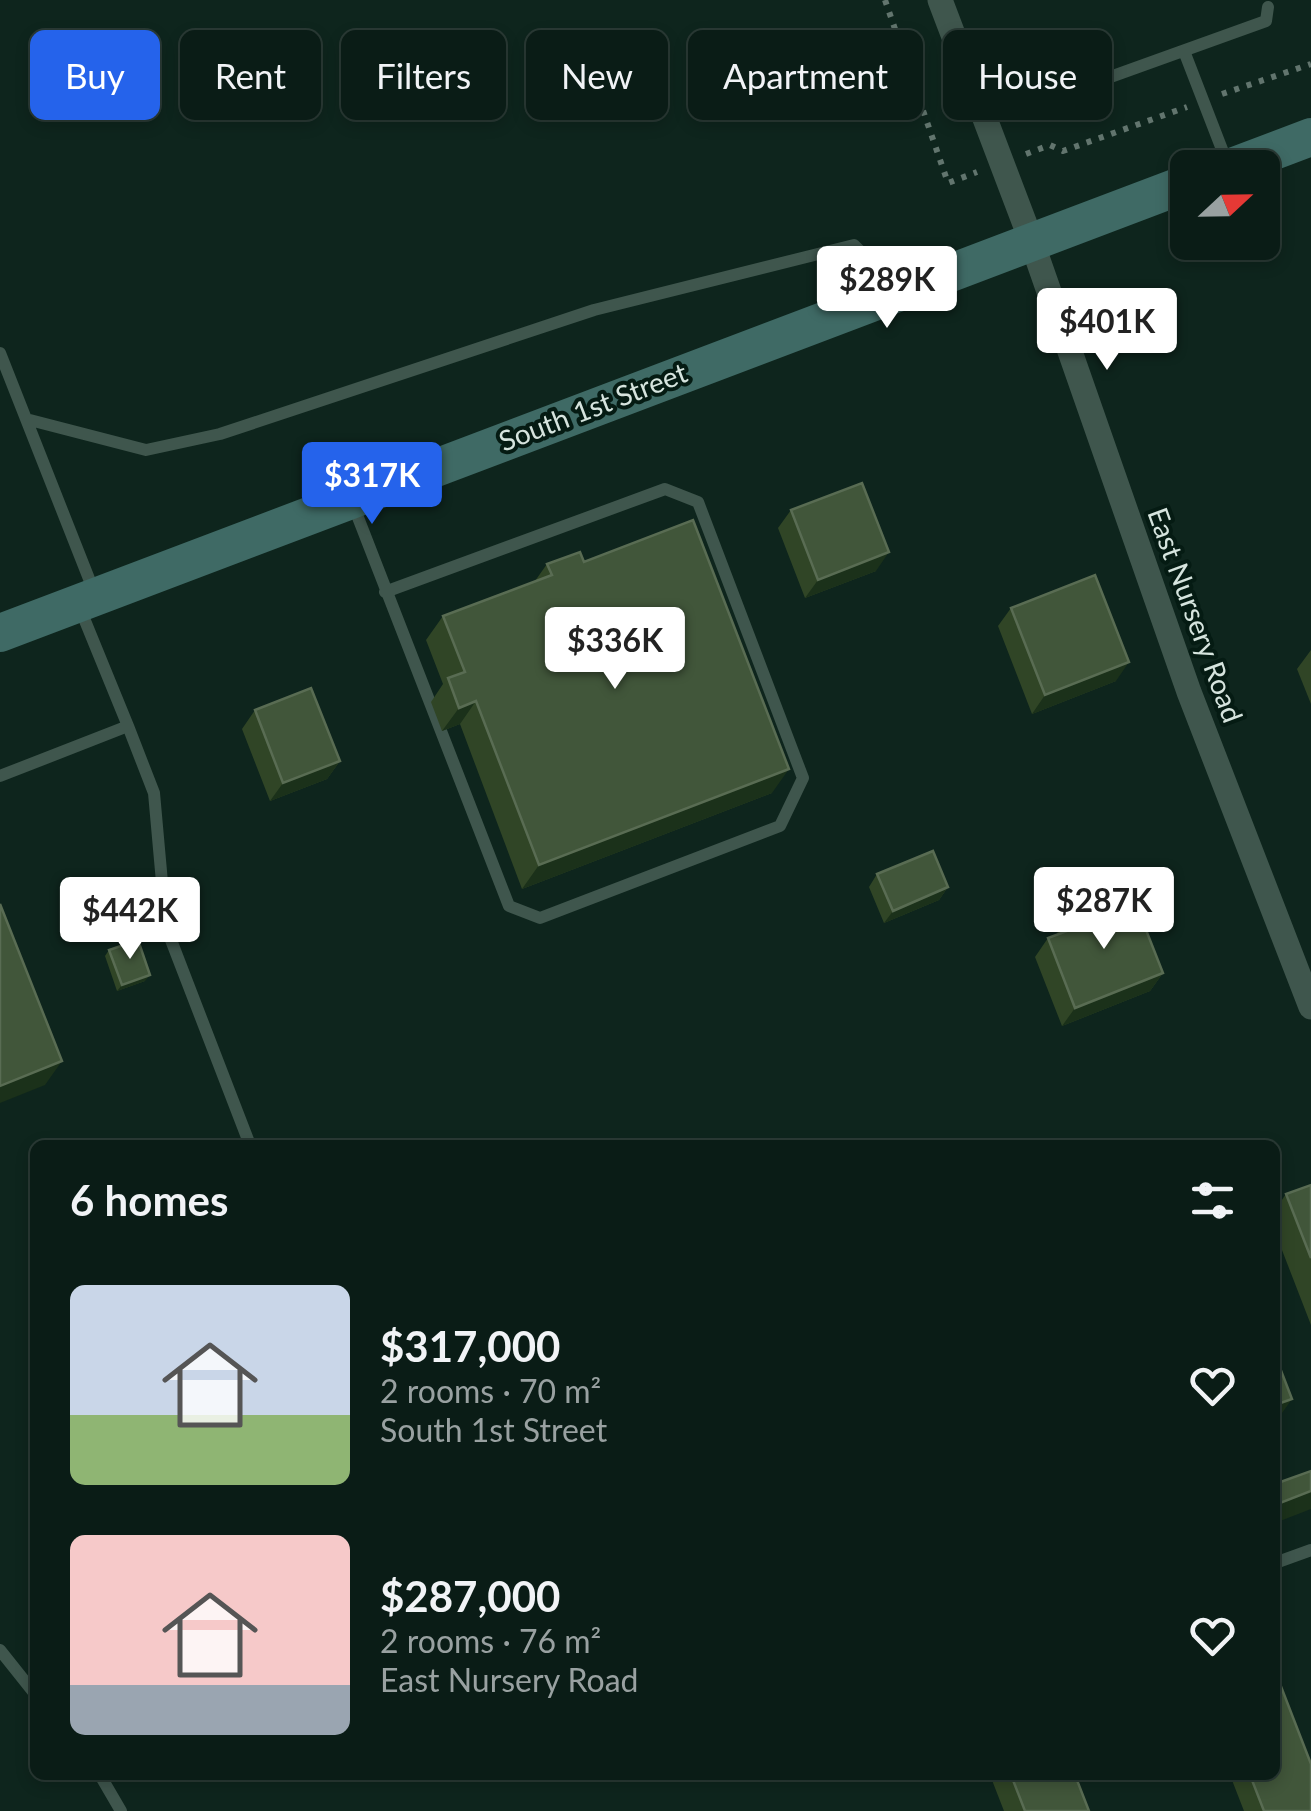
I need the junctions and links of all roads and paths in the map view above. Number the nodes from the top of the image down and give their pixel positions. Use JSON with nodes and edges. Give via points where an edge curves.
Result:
{"nodes":[{"id":1,"x":885,"y":0,"type":"edge"},
{"id":2,"x":940,"y":0,"type":"edge"},
{"id":3,"x":1268,"y":7,"type":"dead end"},
{"id":4,"x":1184,"y":50,"type":"junction"},
{"id":5,"x":1311,"y":64,"type":"edge"},
{"id":6,"x":1112,"y":76,"type":"edge"},
{"id":7,"x":1221,"y":95,"type":"dead end"},
{"id":8,"x":1184,"y":108,"type":"dead end"},
{"id":9,"x":1311,"y":137,"type":"edge"},
{"id":10,"x":1041,"y":148,"type":"dead end"},
{"id":11,"x":1222,"y":150,"type":"edge"},
{"id":12,"x":1277,"y":150,"type":"edge"},
{"id":13,"x":955,"y":180,"type":"dead end"},
{"id":14,"x":1170,"y":189,"type":"edge"},
{"id":15,"x":1030,"y":240,"type":"junction"},
{"id":16,"x":881,"y":297,"type":"junction"},
{"id":17,"x":0,"y":352,"type":"edge"},
{"id":18,"x":26,"y":419,"type":"junction"},
{"id":19,"x":351,"y":499,"type":"junction"},
{"id":20,"x":385,"y":592,"type":"junction"},
{"id":21,"x":87,"y":600,"type":"junction"},
{"id":22,"x":0,"y":633,"type":"edge"},
{"id":23,"x":128,"y":726,"type":"junction"},
{"id":24,"x":0,"y":776,"type":"edge"},
{"id":25,"x":1311,"y":1007,"type":"edge"},
{"id":26,"x":248,"y":1140,"type":"edge"},
{"id":27,"x":1311,"y":1550,"type":"edge"},
{"id":28,"x":1280,"y":1561,"type":"edge"},
{"id":29,"x":0,"y":1650,"type":"edge"},
{"id":30,"x":30,"y":1688,"type":"edge"},
{"id":31,"x":103,"y":1780,"type":"edge"},
{"id":32,"x":122,"y":1811,"type":"edge"}],
"edges":[{"from":1,"to":13,"type":"path","via":[[948,183]]},
{"from":2,"to":15,"type":"street","name":"East Nursery Road"},
{"from":3,"to":4,"type":"lane","via":[[1266,21]]},
{"from":4,"to":6,"type":"lane"},
{"from":4,"to":11,"type":"lane"},
{"from":5,"to":7,"type":"path"},
{"from":8,"to":10,"type":"path","via":[[1063,152]]},
{"from":9,"to":12,"type":"main road"},
{"from":14,"to":15,"type":"main road","name":"South 1st Street"},
{"from":15,"to":16,"type":"main road","name":"South 1st Street"},
{"from":15,"to":25,"type":"street","name":"East Nursery Road","via":[[1188,692]]},
{"from":16,"to":18,"type":"lane","via":[[866,257],[854,245],[594,310],[220,434],[146,450]]},
{"from":16,"to":19,"type":"main road","name":"South 1st Street"},
{"from":17,"to":18,"type":"lane"},
{"from":18,"to":21,"type":"lane"},
{"from":19,"to":20,"type":"lane"},
{"from":19,"to":21,"type":"main road","name":"South 1st Street"},
{"from":20,"to":20,"type":"lane","via":[[508,906],[540,918],[780,826],[803,778],[698,502],[665,489]]},
{"from":21,"to":22,"type":"main road","name":"South 1st Street"},
{"from":21,"to":23,"type":"lane"},
{"from":23,"to":24,"type":"lane"},
{"from":23,"to":26,"type":"lane","via":[[154,793],[166,928]]},
{"from":27,"to":28,"type":"lane"},
{"from":29,"to":30,"type":"lane"},
{"from":31,"to":32,"type":"lane"}]}
